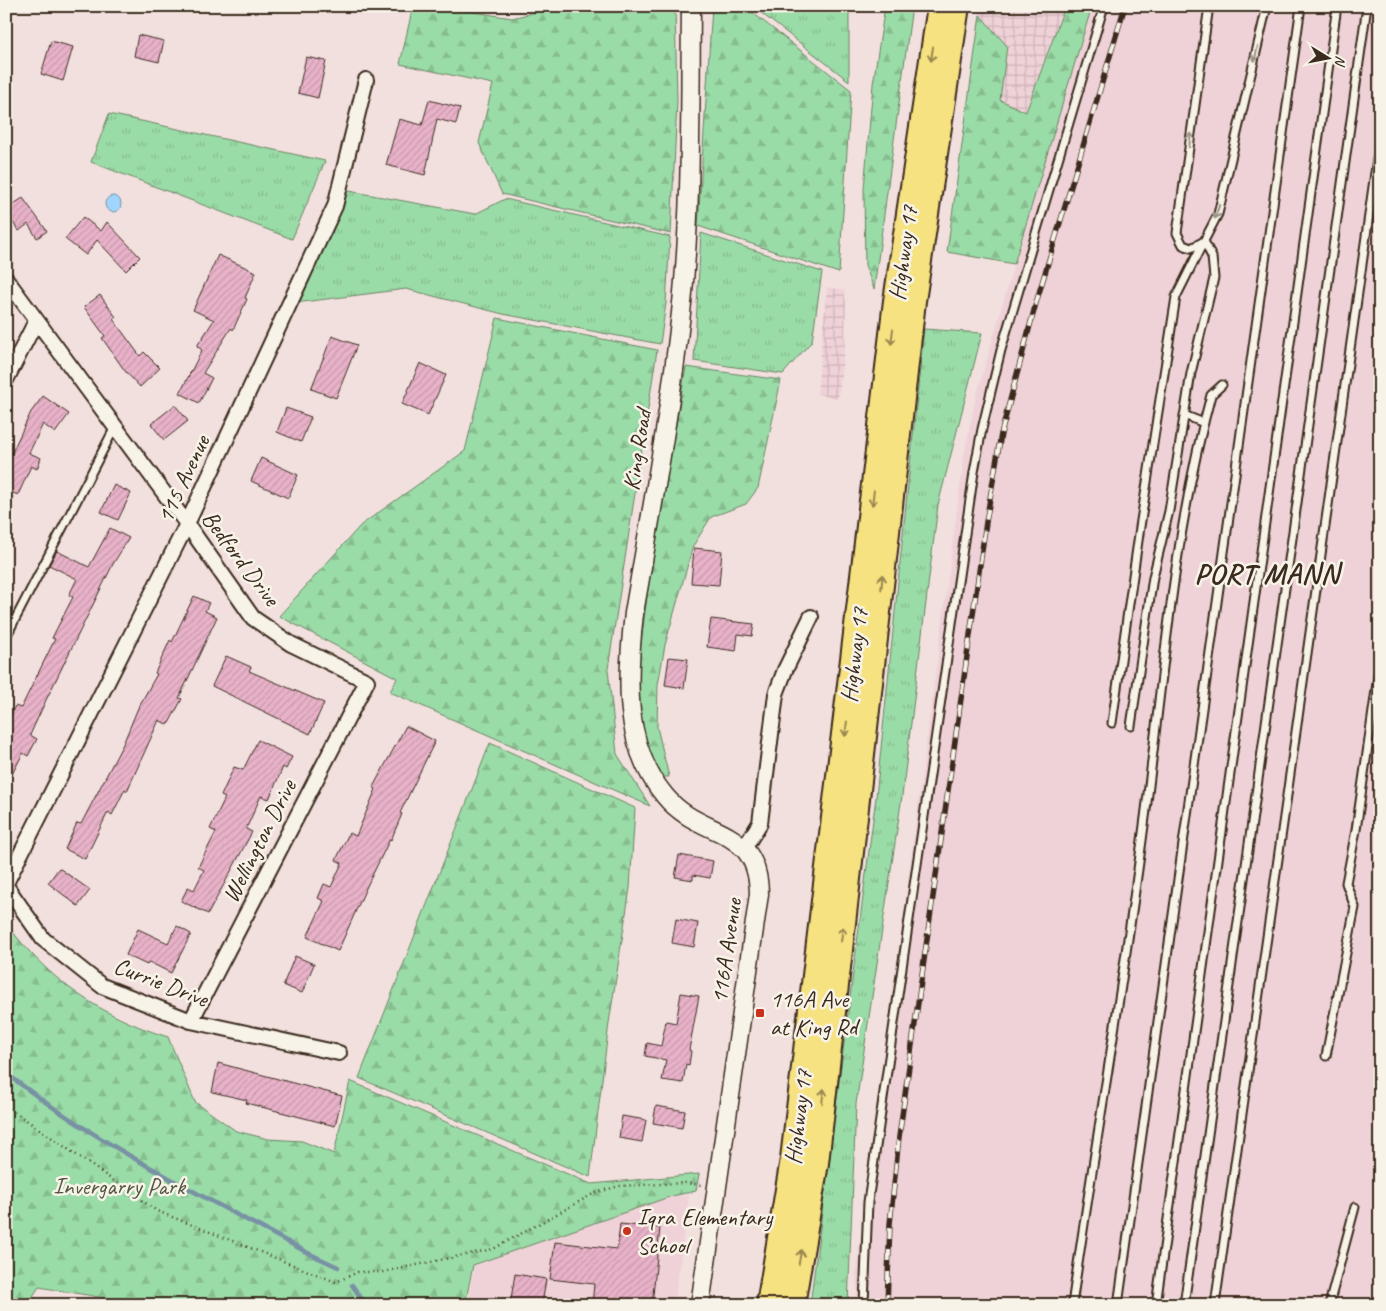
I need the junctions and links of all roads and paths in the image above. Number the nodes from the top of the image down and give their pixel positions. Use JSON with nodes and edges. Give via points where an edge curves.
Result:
{"nodes":[{"id":1,"x":691,"y":6,"type":"edge"},
{"id":2,"x":940,"y":6,"type":"edge"},
{"id":3,"x":957,"y":6,"type":"edge"},
{"id":4,"x":1104,"y":6,"type":"edge"},
{"id":5,"x":1209,"y":6,"type":"edge"},
{"id":6,"x":1266,"y":6,"type":"edge"},
{"id":7,"x":1301,"y":6,"type":"edge"},
{"id":8,"x":1337,"y":6,"type":"edge"},
{"id":9,"x":1367,"y":6,"type":"edge"},
{"id":10,"x":366,"y":80,"type":"dead end"},
{"id":11,"x":1380,"y":137,"type":"edge"},
{"id":12,"x":1204,"y":241,"type":"junction"},
{"id":13,"x":6,"y":279,"type":"edge"},
{"id":14,"x":36,"y":321,"type":"junction"},
{"id":15,"x":6,"y":380,"type":"edge"},
{"id":16,"x":1222,"y":385,"type":"dead end"},
{"id":17,"x":1184,"y":415,"type":"junction"},
{"id":18,"x":1204,"y":423,"type":"junction"},
{"id":19,"x":115,"y":427,"type":"junction"},
{"id":20,"x":187,"y":524,"type":"junction"},
{"id":21,"x":811,"y":617,"type":"dead end"},
{"id":22,"x":6,"y":637,"type":"edge"},
{"id":23,"x":1380,"y":662,"type":"edge"},
{"id":24,"x":367,"y":681,"type":"joint"},
{"id":25,"x":1112,"y":723,"type":"dead end"},
{"id":26,"x":1131,"y":726,"type":"dead end"},
{"id":27,"x":745,"y":847,"type":"junction"},
{"id":28,"x":6,"y":885,"type":"edge"},
{"id":29,"x":192,"y":1022,"type":"junction"},
{"id":30,"x":339,"y":1053,"type":"dead end"},
{"id":31,"x":1326,"y":1056,"type":"dead end"},
{"id":32,"x":6,"y":1106,"type":"edge"},
{"id":33,"x":700,"y":1185,"type":"dead end"},
{"id":34,"x":1355,"y":1207,"type":"dead end"},
{"id":35,"x":700,"y":1305,"type":"edge"},
{"id":36,"x":769,"y":1305,"type":"edge"},
{"id":37,"x":792,"y":1305,"type":"edge"},
{"id":38,"x":864,"y":1305,"type":"edge"},
{"id":39,"x":1072,"y":1305,"type":"edge"},
{"id":40,"x":1118,"y":1305,"type":"edge"},
{"id":41,"x":1156,"y":1305,"type":"edge"},
{"id":42,"x":1184,"y":1305,"type":"edge"},
{"id":43,"x":1215,"y":1305,"type":"edge"},
{"id":44,"x":1329,"y":1305,"type":"edge"}],
"edges":[{"from":1,"to":27,"type":"street","name":"King Road","via":[[691,112],[681,311],[634,613],[630,697],[634,735],[649,773],[662,792],[683,814]]},
{"from":2,"to":36,"type":"highway","name":"Highway 17","one_way":true,"via":[[896,301],[794,1149]]},
{"from":37,"to":3,"type":"highway","name":"Highway 17","one_way":true,"via":[[816,1163],[913,301]]},
{"from":4,"to":38,"type":"lane","via":[[1001,350],[974,472],[868,1202]]},
{"from":12,"to":5,"type":"lane","one_way":true,"via":[[1191,248],[1183,245],[1177,233]]},
{"from":6,"to":12,"type":"lane","one_way":true,"via":[[1218,214]]},
{"from":7,"to":40,"type":"lane"},
{"from":8,"to":41,"type":"lane"},
{"from":9,"to":42,"type":"lane"},
{"from":10,"to":20,"type":"street","name":"115 Avenue","via":[[335,206]]},
{"from":11,"to":43,"type":"lane"},
{"from":12,"to":17,"type":"lane","via":[[1212,257],[1214,278]]},
{"from":12,"to":25,"type":"lane","via":[[1176,297]]},
{"from":13,"to":14,"type":"street","name":"Bedford Drive"},
{"from":14,"to":15,"type":"street"},
{"from":14,"to":19,"type":"street","name":"Bedford Drive"},
{"from":16,"to":18,"type":"lane","via":[[1211,395]]},
{"from":17,"to":18,"type":"lane"},
{"from":17,"to":26,"type":"lane","via":[[1169,511],[1153,577]]},
{"from":18,"to":39,"type":"lane","via":[[1163,660],[1147,803]]},
{"from":19,"to":20,"type":"street","name":"Bedford Drive"},
{"from":19,"to":22,"type":"lane"},
{"from":20,"to":24,"type":"street","name":"Bedford Drive","via":[[253,618],[291,644]]},
{"from":20,"to":28,"type":"street","name":"115 Avenue"},
{"from":21,"to":27,"type":"street","via":[[776,694],[760,823]]},
{"from":23,"to":31,"type":"lane","via":[[1346,883],[1355,907]]},
{"from":24,"to":29,"type":"street","name":"Wellington Drive"},
{"from":27,"to":35,"type":"street","name":"116A Avenue","via":[[759,876],[759,894]]},
{"from":28,"to":29,"type":"street","name":"Currie Drive","via":[[43,940],[102,986]]},
{"from":29,"to":30,"type":"street","name":"Currie Drive"},
{"from":32,"to":33,"type":"path","via":[[157,1211],[336,1282],[358,1272],[383,1272],[493,1249],[595,1193],[611,1188],[685,1183]]},
{"from":34,"to":44,"type":"lane"}]}
